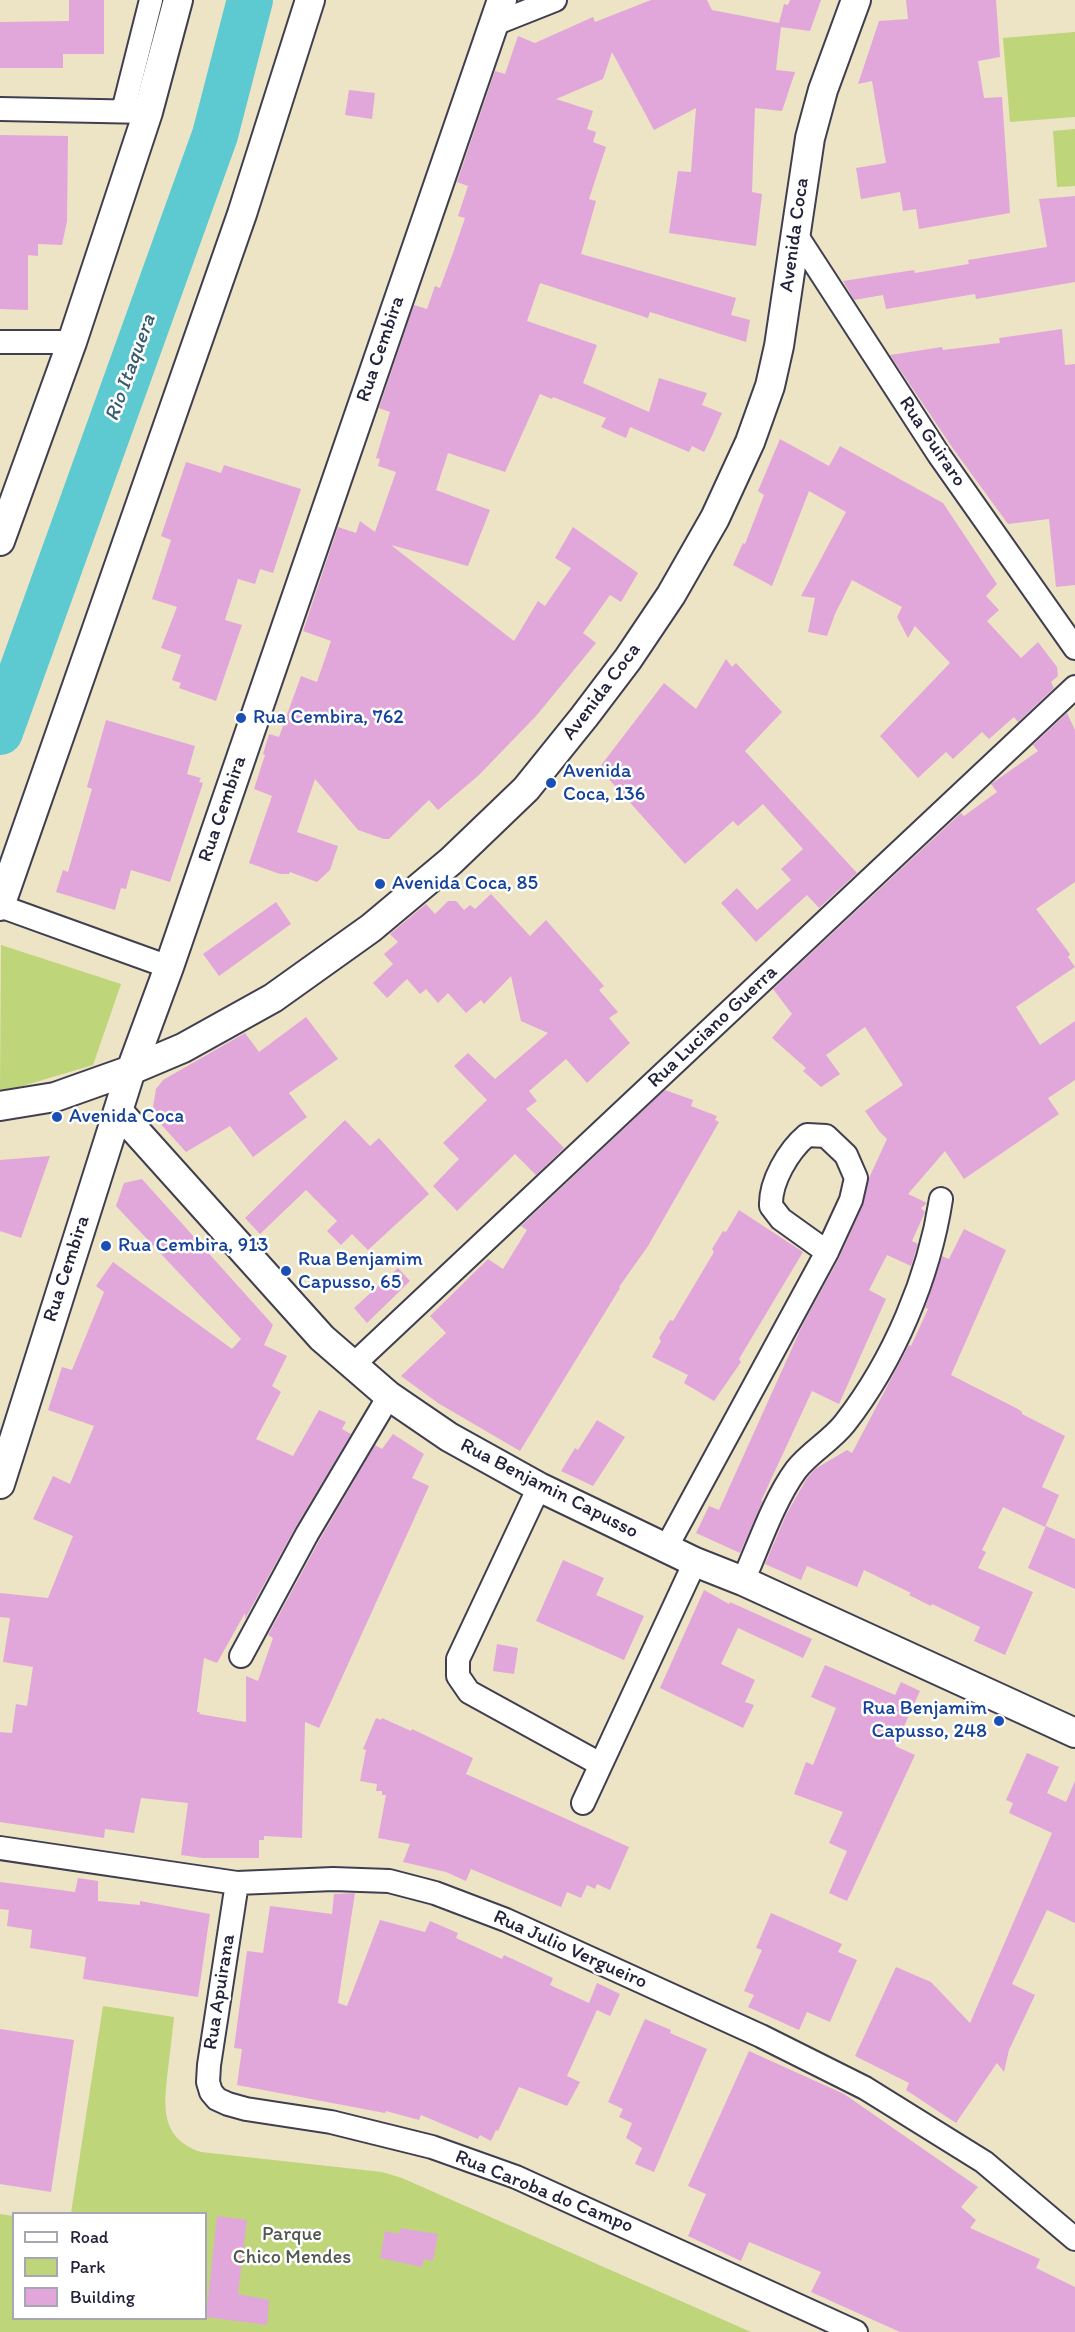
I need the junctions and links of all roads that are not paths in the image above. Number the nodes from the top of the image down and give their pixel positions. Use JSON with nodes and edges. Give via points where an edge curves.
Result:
{"nodes":[{"id":1,"x":151,"y":0,"type":"edge"},
{"id":2,"x":177,"y":0,"type":"edge"},
{"id":3,"x":310,"y":0,"type":"edge"},
{"id":4,"x":555,"y":0,"type":"edge"},
{"id":5,"x":856,"y":0,"type":"edge"},
{"id":6,"x":497,"y":13,"type":"edge"},
{"id":7,"x":0,"y":109,"type":"edge"},
{"id":8,"x":135,"y":112,"type":"junction"},
{"id":9,"x":795,"y":233,"type":"junction"},
{"id":10,"x":0,"y":342,"type":"edge"},
{"id":11,"x":72,"y":342,"type":"junction"},
{"id":12,"x":0,"y":541,"type":"edge"},
{"id":13,"x":1075,"y":648,"type":"edge"},
{"id":14,"x":1075,"y":687,"type":"edge"},
{"id":15,"x":0,"y":906,"type":"edge"},
{"id":16,"x":169,"y":967,"type":"junction"},
{"id":17,"x":131,"y":1070,"type":"junction"},
{"id":18,"x":0,"y":1106,"type":"edge"},
{"id":19,"x":118,"y":1111,"type":"junction"},
{"id":20,"x":941,"y":1199,"type":"dead end"},
{"id":21,"x":827,"y":1252,"type":"junction"},
{"id":22,"x":352,"y":1366,"type":"junction"},
{"id":23,"x":389,"y":1396,"type":"junction"},
{"id":24,"x":0,"y":1484,"type":"edge"},
{"id":25,"x":539,"y":1487,"type":"junction"},
{"id":26,"x":666,"y":1548,"type":"junction"},
{"id":27,"x":695,"y":1562,"type":"junction"},
{"id":28,"x":743,"y":1581,"type":"junction"},
{"id":29,"x":241,"y":1656,"type":"dead end"},
{"id":30,"x":1075,"y":1733,"type":"edge"},
{"id":31,"x":600,"y":1764,"type":"junction"},
{"id":32,"x":583,"y":1803,"type":"dead end"},
{"id":33,"x":0,"y":1848,"type":"edge"},
{"id":34,"x":237,"y":1883,"type":"junction"},
{"id":35,"x":217,"y":2099,"type":"joint"},
{"id":36,"x":1075,"y":2239,"type":"edge"},
{"id":37,"x":856,"y":2332,"type":"edge"}],
"edges":[{"from":1,"to":8,"type":"street"},
{"from":2,"to":8,"type":"street"},
{"from":3,"to":15,"type":"street","via":[[242,213]]},
{"from":4,"to":6,"type":"street"},
{"from":5,"to":9,"type":"street","name":"Avenida Coca","via":[[810,138]]},
{"from":6,"to":16,"type":"street","name":"Rua Cembira"},
{"from":7,"to":8,"type":"street"},
{"from":8,"to":11,"type":"street"},
{"from":9,"to":13,"type":"street","name":"Rua Guiraro","via":[[939,455]]},
{"from":9,"to":17,"type":"street","name":"Avenida Coca","via":[[779,346],[750,442],[715,518],[671,595],[584,717],[526,789],[451,861],[371,928],[273,998],[183,1048]]},
{"from":10,"to":11,"type":"street"},
{"from":11,"to":12,"type":"street"},
{"from":14,"to":22,"type":"street","name":"Rua Luciano Guerra"},
{"from":15,"to":16,"type":"street"},
{"from":16,"to":17,"type":"street","name":"Rua Cembira"},
{"from":17,"to":18,"type":"street","name":"Avenida Coca","via":[[55,1096]]},
{"from":17,"to":19,"type":"street","name":"Rua Cembira"},
{"from":19,"to":22,"type":"street","name":"Rua Benjamin Capusso","via":[[322,1338]]},
{"from":19,"to":24,"type":"street","name":"Rua Cembira"},
{"from":20,"to":28,"type":"street","via":[[926,1268],[885,1358],[843,1425],[796,1470]]},
{"from":21,"to":21,"type":"street","via":[[851,1200],[856,1178],[846,1155],[826,1137],[807,1135],[793,1149],[772,1189],[771,1206],[781,1219]]},
{"from":21,"to":26,"type":"street"},
{"from":22,"to":23,"type":"street","name":"Rua Benjamin Capusso"},
{"from":23,"to":25,"type":"street","name":"Rua Benjamin Capusso","via":[[449,1437]]},
{"from":23,"to":29,"type":"street"},
{"from":25,"to":26,"type":"street","name":"Rua Benjamin Capusso"},
{"from":25,"to":31,"type":"street","via":[[458,1659],[458,1676],[469,1692]]},
{"from":26,"to":27,"type":"street","name":"Rua Benjamin Capusso"},
{"from":27,"to":28,"type":"street","name":"Rua Benjamin Capusso"},
{"from":27,"to":31,"type":"street"},
{"from":28,"to":30,"type":"street","name":"Rua Benjamin Capusso"},
{"from":31,"to":32,"type":"street"},
{"from":33,"to":34,"type":"street","name":"Rua Julio Vergueiro"},
{"from":34,"to":35,"type":"street","name":"Rua Apuirana","via":[[209,2065],[208,2082]]},
{"from":34,"to":36,"type":"street","name":"Rua Julio Vergueiro","via":[[389,1881],[435,1893],[506,1920],[865,2088],[984,2162]]},
{"from":35,"to":37,"type":"street","name":"Rua Caroba do Campo","via":[[246,2109],[331,2122],[432,2147],[506,2173]]}]}
